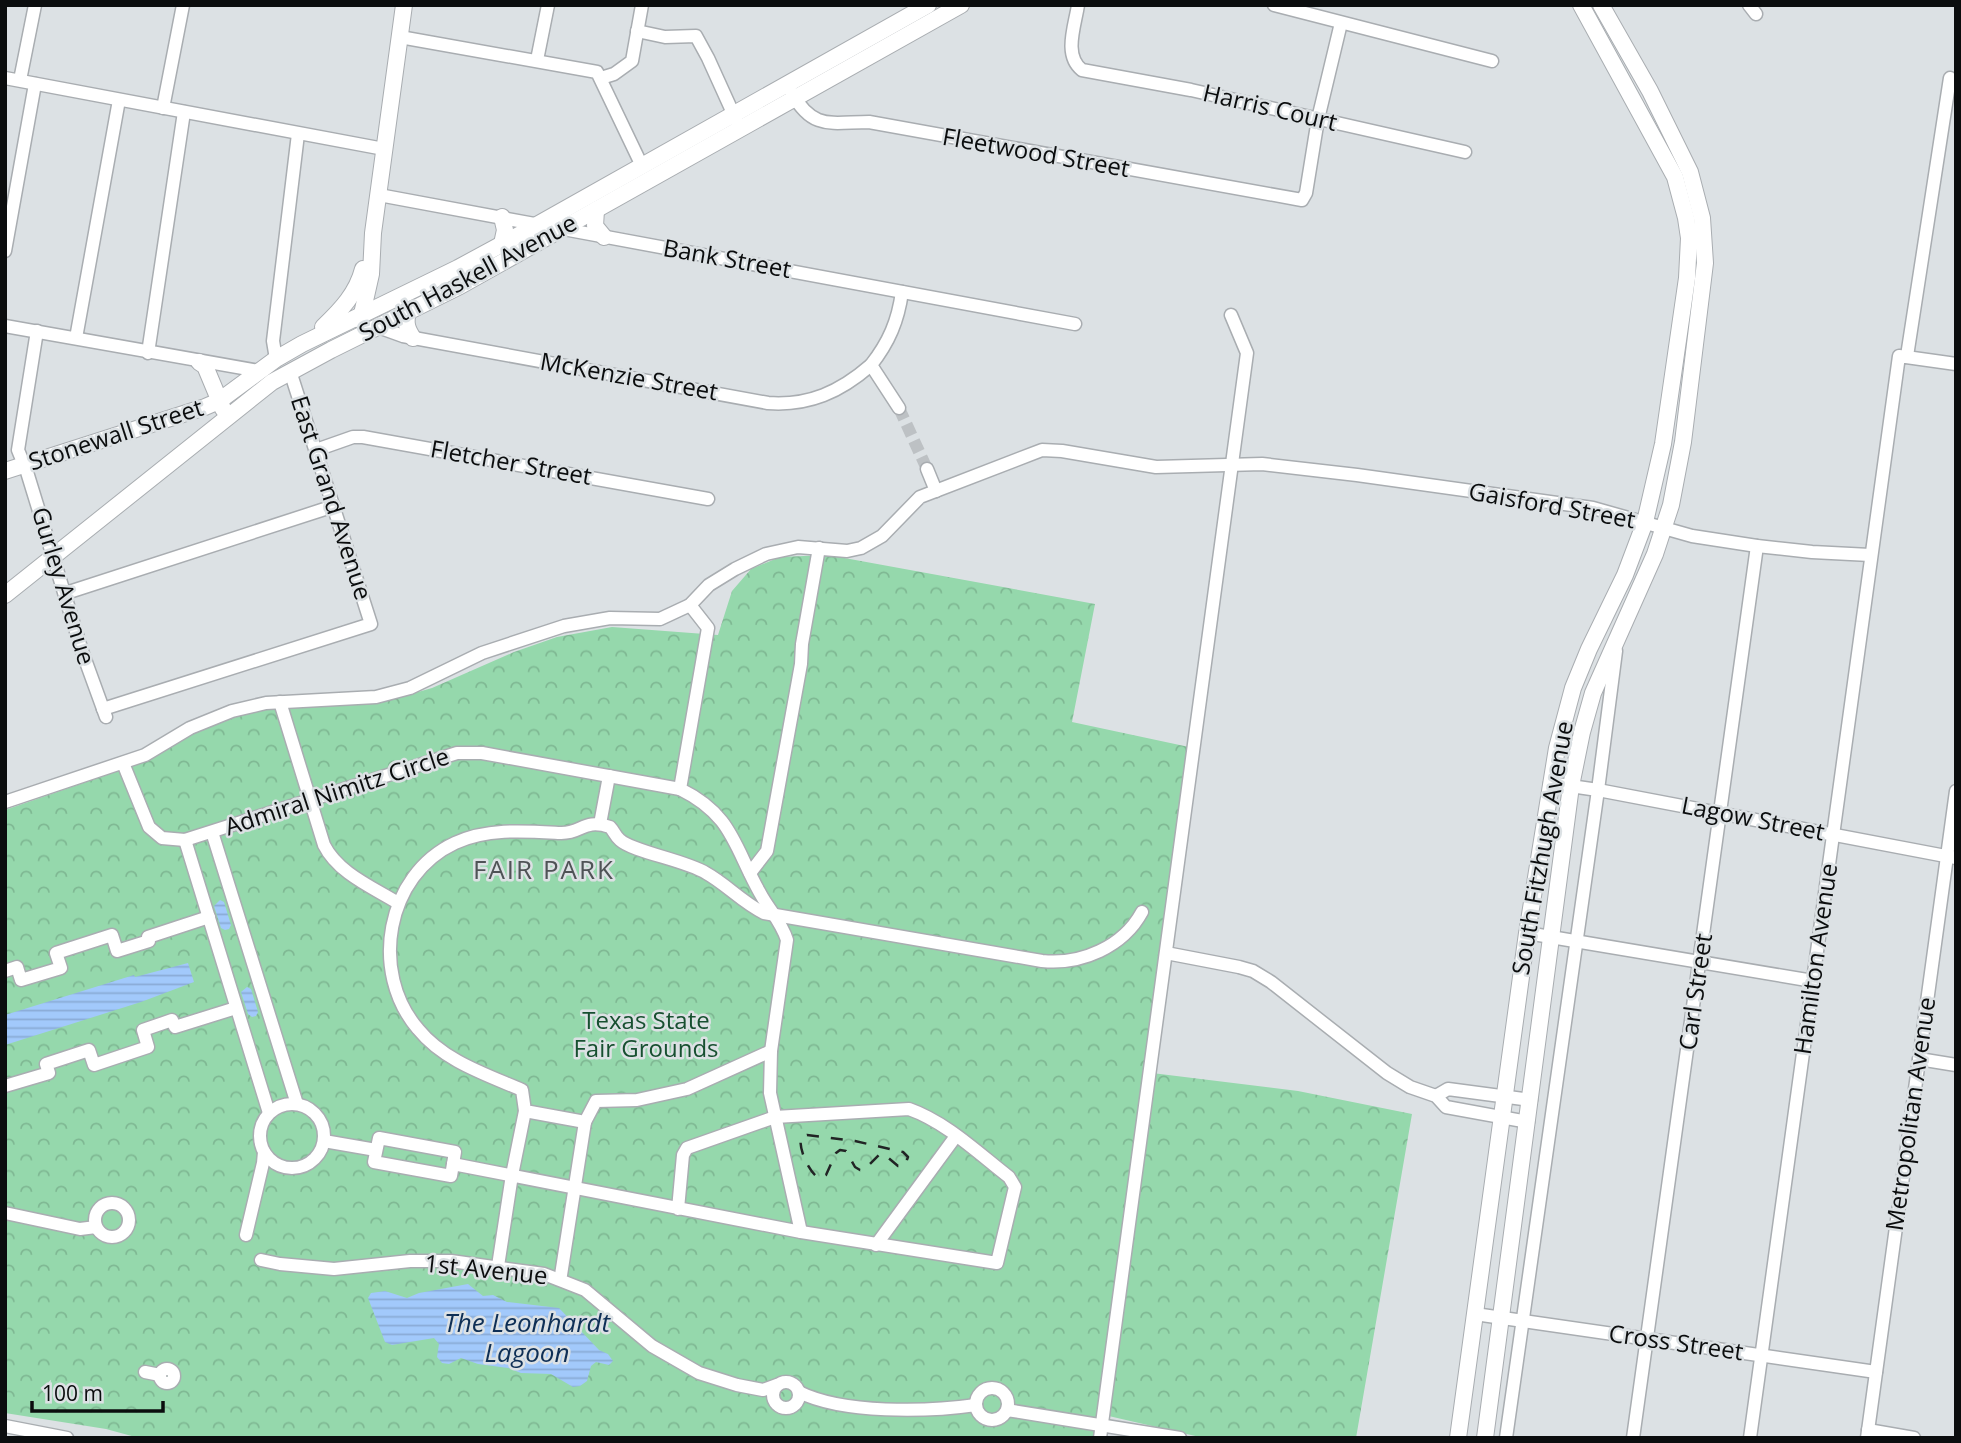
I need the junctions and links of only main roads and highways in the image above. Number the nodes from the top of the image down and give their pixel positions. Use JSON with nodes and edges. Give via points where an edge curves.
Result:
{"nodes":[{"id":1,"x":404,"y":5,"type":"edge"},
{"id":2,"x":928,"y":5,"type":"edge"},
{"id":3,"x":961,"y":5,"type":"edge"},
{"id":4,"x":1581,"y":5,"type":"edge"},
{"id":5,"x":1601,"y":5,"type":"edge"},
{"id":6,"x":736,"y":121,"type":"junction"},
{"id":7,"x":1675,"y":156,"type":"junction"},
{"id":8,"x":596,"y":210,"type":"junction"},
{"id":9,"x":502,"y":217,"type":"road end"},
{"id":10,"x":373,"y":233,"type":"junction"},
{"id":11,"x":604,"y":237,"type":"road end"},
{"id":12,"x":502,"y":244,"type":"junction"},
{"id":13,"x":370,"y":274,"type":"junction"},
{"id":14,"x":352,"y":295,"type":"junction"},
{"id":15,"x":401,"y":295,"type":"junction"},
{"id":16,"x":408,"y":312,"type":"junction"},
{"id":17,"x":362,"y":314,"type":"junction"},
{"id":18,"x":378,"y":327,"type":"junction"},
{"id":19,"x":413,"y":338,"type":"road end"},
{"id":20,"x":302,"y":344,"type":"junction"},
{"id":21,"x":331,"y":350,"type":"junction"},
{"id":22,"x":199,"y":362,"type":"road end"},
{"id":23,"x":259,"y":371,"type":"joint"},
{"id":24,"x":219,"y":401,"type":"junction"},
{"id":25,"x":227,"y":417,"type":"junction"},
{"id":26,"x":5,"y":471,"type":"edge"},
{"id":27,"x":5,"y":595,"type":"edge"},
{"id":28,"x":1458,"y":1438,"type":"edge"},
{"id":29,"x":1485,"y":1438,"type":"edge"}],
"edges":[{"from":1,"to":10,"type":"main road"},
{"from":2,"to":6,"type":"main road","name":"South Haskell Avenue","via":[[787,83]]},
{"from":3,"to":6,"type":"main road","name":"South Haskell Avenue","via":[[795,98]]},
{"from":4,"to":7,"type":"main road","name":"South Fitzhugh Avenue","via":[[1634,99]]},
{"from":5,"to":7,"type":"main road","name":"South Fitzhugh Avenue","via":[[1650,91]]},
{"from":6,"to":8,"type":"main road","name":"South Haskell Avenue"},
{"from":6,"to":12,"type":"main road","name":"South Haskell Avenue","via":[[642,166]]},
{"from":7,"to":28,"type":"main road","name":"South Fitzhugh Avenue","via":[[1689,238],[1663,444],[1645,522],[1573,688],[1550,783]]},
{"from":7,"to":29,"type":"main road","name":"South Fitzhugh Avenue","via":[[1697,195],[1705,263],[1683,443],[1665,528],[1593,693],[1571,786]]},
{"from":8,"to":11,"type":"main road","via":[[595,226]]},
{"from":8,"to":16,"type":"main road","name":"South Haskell Avenue"},
{"from":9,"to":12,"type":"main road","via":[[506,230]]},
{"from":10,"to":13,"type":"main road"},
{"from":10,"to":14,"type":"main road"},
{"from":12,"to":15,"type":"main road","name":"South Haskell Avenue"},
{"from":13,"to":15,"type":"main road","via":[[381,290]]},
{"from":13,"to":17,"type":"main road"},
{"from":14,"to":17,"type":"main road"},
{"from":14,"to":20,"type":"main road"},
{"from":15,"to":17,"type":"main road","name":"South Haskell Avenue"},
{"from":16,"to":18,"type":"main road","name":"South Haskell Avenue"},
{"from":16,"to":19,"type":"main road"},
{"from":17,"to":18,"type":"main road"},
{"from":17,"to":20,"type":"main road","name":"South Haskell Avenue"},
{"from":17,"to":21,"type":"main road"},
{"from":18,"to":21,"type":"main road","name":"South Haskell Avenue"},
{"from":20,"to":23,"type":"main road","name":"South Haskell Avenue"},
{"from":21,"to":25,"type":"main road","name":"South Haskell Avenue","via":[[290,372]]},
{"from":22,"to":24,"type":"main road","via":[[205,366]]},
{"from":23,"to":24,"type":"main road","name":"Stonewall Street"},
{"from":24,"to":25,"type":"main road"},
{"from":24,"to":26,"type":"main road","name":"Stonewall Street"},
{"from":25,"to":27,"type":"main road","name":"South Haskell Avenue"}]}
